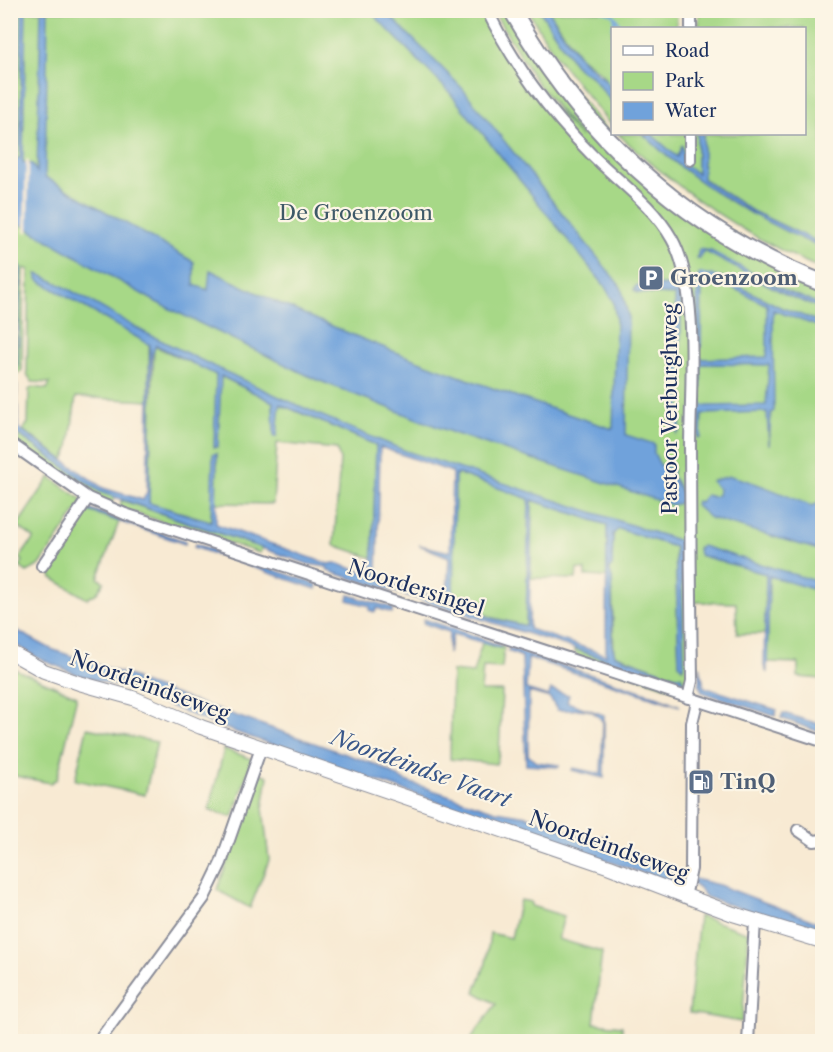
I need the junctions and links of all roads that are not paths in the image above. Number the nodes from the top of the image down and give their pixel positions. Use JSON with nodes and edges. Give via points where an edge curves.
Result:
{"nodes":[{"id":1,"x":487,"y":10,"type":"edge"},
{"id":2,"x":512,"y":10,"type":"edge"},
{"id":3,"x":525,"y":10,"type":"edge"},
{"id":4,"x":691,"y":10,"type":"edge"},
{"id":5,"x":691,"y":27,"type":"edge"},
{"id":6,"x":611,"y":129,"type":"edge"},
{"id":7,"x":617,"y":135,"type":"edge"},
{"id":8,"x":690,"y":135,"type":"edge"},
{"id":9,"x":690,"y":160,"type":"dead end"},
{"id":10,"x":822,"y":271,"type":"edge"},
{"id":11,"x":822,"y":283,"type":"edge"},
{"id":12,"x":12,"y":446,"type":"edge"},
{"id":13,"x":88,"y":498,"type":"junction"},
{"id":14,"x":42,"y":566,"type":"dead end"},
{"id":15,"x":10,"y":652,"type":"edge"},
{"id":16,"x":693,"y":700,"type":"junction"},
{"id":17,"x":822,"y":741,"type":"edge"},
{"id":18,"x":261,"y":748,"type":"junction"},
{"id":19,"x":798,"y":830,"type":"dead end"},
{"id":20,"x":822,"y":840,"type":"edge"},
{"id":21,"x":688,"y":886,"type":"junction"},
{"id":22,"x":755,"y":926,"type":"junction"},
{"id":23,"x":822,"y":941,"type":"edge"},
{"id":24,"x":98,"y":1041,"type":"edge"},
{"id":25,"x":748,"y":1041,"type":"edge"}],
"edges":[{"from":1,"to":16,"type":"street","name":"Pastoor Verburghweg","via":[[539,93],[567,128],[655,214],[685,271],[689,289]]},
{"from":2,"to":11,"type":"main road","via":[[562,89],[623,157],[704,223],[753,252]]},
{"from":3,"to":6,"type":"main road","via":[[571,83]]},
{"from":4,"to":5,"type":"street"},
{"from":7,"to":10,"type":"main road","via":[[675,188],[712,215]]},
{"from":8,"to":9,"type":"street"},
{"from":12,"to":13,"type":"street","name":"Noordersingel"},
{"from":13,"to":14,"type":"street"},
{"from":13,"to":16,"type":"street","name":"Noordersingel","via":[[125,514]]},
{"from":15,"to":18,"type":"street","name":"Noordeindseweg","via":[[44,671],[160,708]]},
{"from":16,"to":17,"type":"street","name":"Noordersingel"},
{"from":16,"to":21,"type":"street","name":"Pastoor Verburghweg"},
{"from":18,"to":21,"type":"street","name":"Noordeindseweg","via":[[550,846]]},
{"from":18,"to":24,"type":"street","via":[[221,863],[204,898]]},
{"from":19,"to":20,"type":"street","via":[[814,841]]},
{"from":21,"to":22,"type":"street","name":"Noordeindseweg"},
{"from":22,"to":23,"type":"street","name":"Noordeindseweg"},
{"from":22,"to":25,"type":"street"}]}
